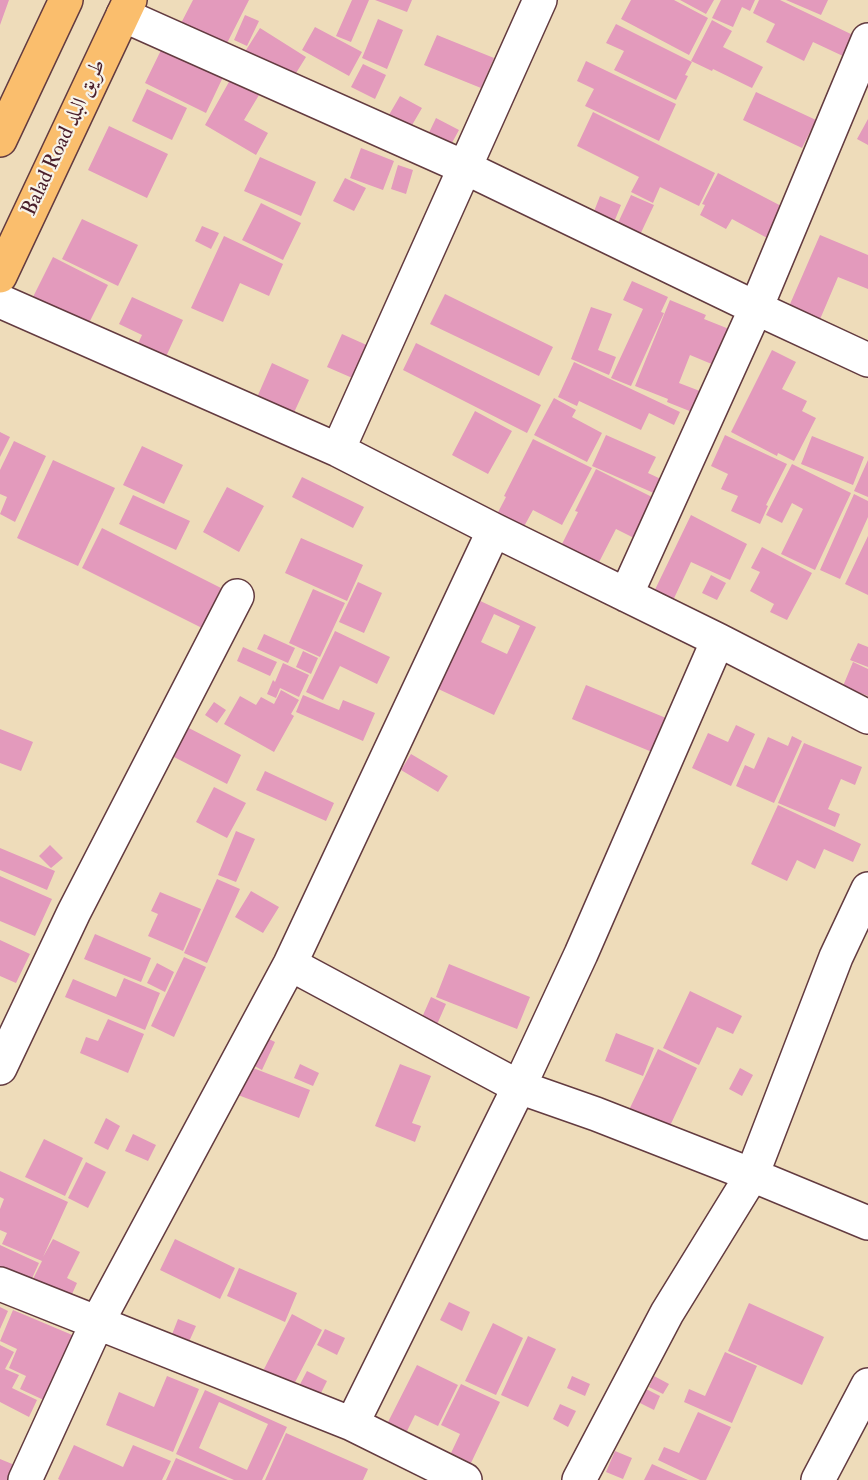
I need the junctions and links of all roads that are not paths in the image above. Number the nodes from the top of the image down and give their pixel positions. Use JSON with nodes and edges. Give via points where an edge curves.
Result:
{"nodes":[{"id":1,"x":66,"y":0,"type":"edge"},
{"id":2,"x":540,"y":0,"type":"edge"},
{"id":3,"x":126,"y":8,"type":"edge"},
{"id":4,"x":868,"y":40,"type":"edge"},
{"id":5,"x":2,"y":132,"type":"edge"},
{"id":6,"x":466,"y":168,"type":"junction"},
{"id":7,"x":0,"y":276,"type":"edge"},
{"id":8,"x":0,"y":301,"type":"edge"},
{"id":9,"x":756,"y":308,"type":"junction"},
{"id":10,"x":868,"y":360,"type":"edge"},
{"id":11,"x":338,"y":450,"type":"junction"},
{"id":12,"x":494,"y":530,"type":"junction"},
{"id":13,"x":626,"y":595,"type":"junction"},
{"id":14,"x":237,"y":596,"type":"dead end"},
{"id":15,"x":718,"y":640,"type":"junction"},
{"id":16,"x":868,"y":717,"type":"edge"},
{"id":17,"x":868,"y":888,"type":"edge"},
{"id":18,"x":290,"y":964,"type":"junction"},
{"id":19,"x":0,"y":1068,"type":"edge"},
{"id":20,"x":519,"y":1087,"type":"junction"},
{"id":21,"x":752,"y":1175,"type":"junction"},
{"id":22,"x":868,"y":1223,"type":"edge"},
{"id":23,"x":0,"y":1284,"type":"edge"},
{"id":24,"x":97,"y":1323,"type":"junction"},
{"id":25,"x":868,"y":1385,"type":"edge"},
{"id":26,"x":352,"y":1424,"type":"junction"},
{"id":27,"x":26,"y":1480,"type":"edge"},
{"id":28,"x":465,"y":1480,"type":"edge"},
{"id":29,"x":579,"y":1480,"type":"edge"},
{"id":30,"x":819,"y":1480,"type":"edge"}],
"edges":[{"from":1,"to":5,"type":"highway"},
{"from":2,"to":6,"type":"street"},
{"from":3,"to":6,"type":"street"},
{"from":3,"to":7,"type":"highway","name":"Balad Road طريق البلد"},
{"from":4,"to":9,"type":"street"},
{"from":6,"to":9,"type":"street"},
{"from":6,"to":11,"type":"street"},
{"from":8,"to":11,"type":"street"},
{"from":9,"to":10,"type":"street"},
{"from":9,"to":13,"type":"street"},
{"from":11,"to":12,"type":"street"},
{"from":12,"to":13,"type":"street"},
{"from":12,"to":18,"type":"street"},
{"from":13,"to":15,"type":"street"},
{"from":14,"to":19,"type":"street","via":[[74,912]]},
{"from":15,"to":16,"type":"street"},
{"from":15,"to":20,"type":"street"},
{"from":17,"to":21,"type":"street","via":[[836,957]]},
{"from":18,"to":20,"type":"street"},
{"from":18,"to":24,"type":"street"},
{"from":20,"to":21,"type":"street"},
{"from":20,"to":26,"type":"street"},
{"from":21,"to":22,"type":"street"},
{"from":21,"to":29,"type":"street","via":[[667,1313]]},
{"from":23,"to":24,"type":"street"},
{"from":24,"to":26,"type":"street"},
{"from":24,"to":27,"type":"street"},
{"from":25,"to":30,"type":"street"},
{"from":26,"to":28,"type":"street"}]}
